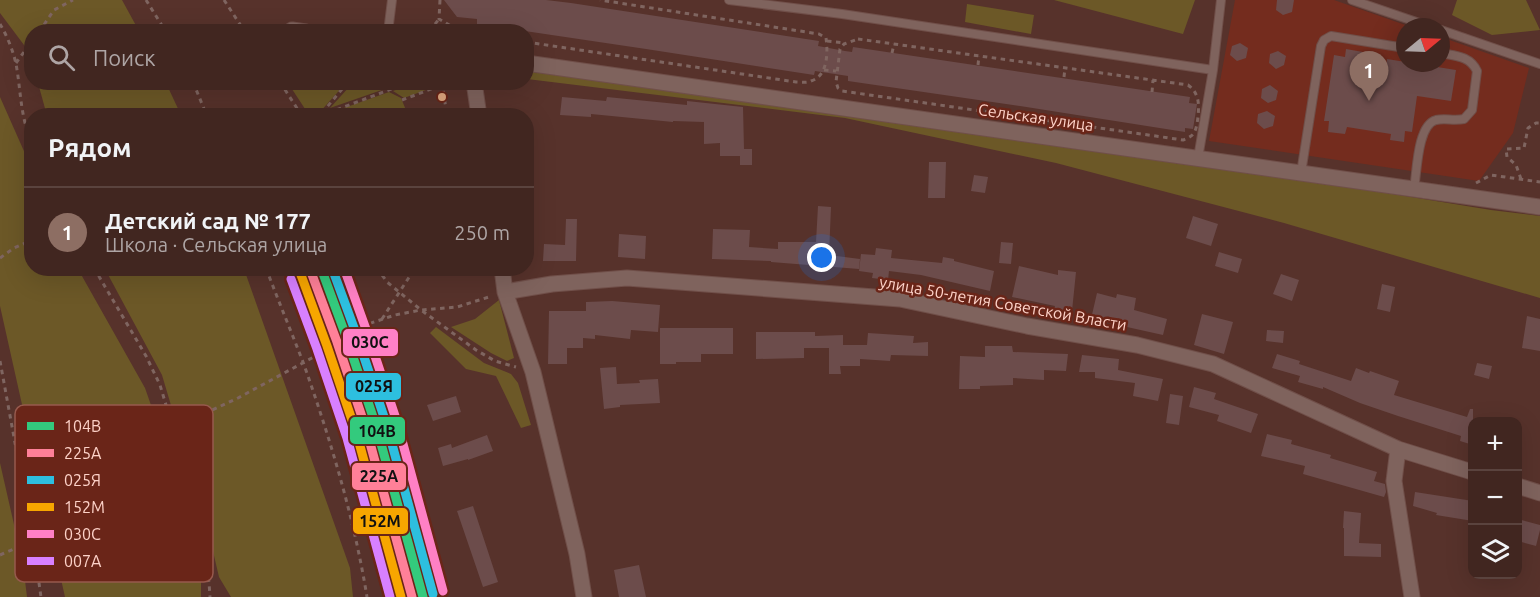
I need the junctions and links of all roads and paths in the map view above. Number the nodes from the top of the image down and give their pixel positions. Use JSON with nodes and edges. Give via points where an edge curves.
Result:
{"nodes":[{"id":1,"x":73,"y":0,"type":"edge"},
{"id":2,"x":146,"y":0,"type":"edge"},
{"id":3,"x":224,"y":0,"type":"edge"},
{"id":4,"x":392,"y":0,"type":"edge"},
{"id":5,"x":440,"y":0,"type":"edge"},
{"id":6,"x":600,"y":0,"type":"edge"},
{"id":7,"x":729,"y":0,"type":"edge"},
{"id":8,"x":1221,"y":0,"type":"edge"},
{"id":9,"x":1352,"y":0,"type":"edge"},
{"id":10,"x":610,"y":2,"type":"junction"},
{"id":11,"x":609,"y":9,"type":"dead end"},
{"id":12,"x":692,"y":14,"type":"junction"},
{"id":13,"x":1405,"y":18,"type":"edge"},
{"id":14,"x":439,"y":19,"type":"junction"},
{"id":15,"x":691,"y":21,"type":"dead end"},
{"id":16,"x":0,"y":24,"type":"edge"},
{"id":17,"x":44,"y":24,"type":"edge"},
{"id":18,"x":161,"y":24,"type":"edge"},
{"id":19,"x":240,"y":24,"type":"edge"},
{"id":20,"x":389,"y":24,"type":"edge"},
{"id":21,"x":435,"y":24,"type":"edge"},
{"id":22,"x":447,"y":24,"type":"edge"},
{"id":23,"x":782,"y":28,"type":"junction"},
{"id":24,"x":1450,"y":33,"type":"edge"},
{"id":25,"x":781,"y":35,"type":"dead end"},
{"id":26,"x":826,"y":41,"type":"junction"},
{"id":27,"x":534,"y":43,"type":"edge"},
{"id":28,"x":845,"y":43,"type":"junction"},
{"id":29,"x":894,"y":44,"type":"junction"},
{"id":30,"x":1396,"y":47,"type":"edge"},
{"id":31,"x":24,"y":52,"type":"edge"},
{"id":32,"x":892,"y":53,"type":"dead end"},
{"id":33,"x":1450,"y":54,"type":"edge"},
{"id":34,"x":979,"y":56,"type":"junction"},
{"id":35,"x":16,"y":63,"type":"junction"},
{"id":36,"x":534,"y":64,"type":"edge"},
{"id":37,"x":978,"y":64,"type":"dead end"},
{"id":38,"x":1540,"y":64,"type":"edge"},
{"id":39,"x":1065,"y":68,"type":"junction"},
{"id":40,"x":824,"y":70,"type":"junction"},
{"id":41,"x":1213,"y":70,"type":"junction"},
{"id":42,"x":836,"y":71,"type":"junction"},
{"id":43,"x":1064,"y":78,"type":"dead end"},
{"id":44,"x":1153,"y":80,"type":"junction"},
{"id":45,"x":196,"y":90,"type":"edge"},
{"id":46,"x":285,"y":90,"type":"edge"},
{"id":47,"x":343,"y":90,"type":"edge"},
{"id":48,"x":388,"y":90,"type":"edge"},
{"id":49,"x":428,"y":90,"type":"edge"},
{"id":50,"x":442,"y":90,"type":"edge"},
{"id":51,"x":475,"y":90,"type":"edge"},
{"id":52,"x":1152,"y":92,"type":"dead end"},
{"id":53,"x":402,"y":100,"type":"dead end"},
{"id":54,"x":204,"y":108,"type":"edge"},
{"id":55,"x":297,"y":108,"type":"edge"},
{"id":56,"x":326,"y":108,"type":"edge"},
{"id":57,"x":339,"y":108,"type":"edge"},
{"id":58,"x":445,"y":108,"type":"edge"},
{"id":59,"x":478,"y":108,"type":"edge"},
{"id":60,"x":24,"y":118,"type":"edge"},
{"id":61,"x":1540,"y":123,"type":"edge"},
{"id":62,"x":1198,"y":159,"type":"junction"},
{"id":63,"x":1301,"y":173,"type":"junction"},
{"id":64,"x":1521,"y":179,"type":"dead end"},
{"id":65,"x":1414,"y":189,"type":"junction"},
{"id":66,"x":1540,"y":207,"type":"edge"},
{"id":67,"x":24,"y":244,"type":"edge"},
{"id":68,"x":0,"y":258,"type":"edge"},
{"id":69,"x":99,"y":276,"type":"edge"},
{"id":70,"x":269,"y":276,"type":"edge"},
{"id":71,"x":383,"y":276,"type":"edge"},
{"id":72,"x":410,"y":276,"type":"edge"},
{"id":73,"x":503,"y":276,"type":"edge"},
{"id":74,"x":399,"y":292,"type":"junction"},
{"id":75,"x":505,"y":292,"type":"junction"},
{"id":76,"x":421,"y":310,"type":"junction"},
{"id":77,"x":381,"y":320,"type":"junction"},
{"id":78,"x":351,"y":337,"type":"junction"},
{"id":79,"x":0,"y":361,"type":"edge"},
{"id":80,"x":303,"y":362,"type":"junction"},
{"id":81,"x":533,"y":372,"type":"junction"},
{"id":82,"x":166,"y":405,"type":"edge"},
{"id":83,"x":213,"y":410,"type":"edge"},
{"id":84,"x":15,"y":443,"type":"edge"},
{"id":85,"x":1398,"y":448,"type":"junction"},
{"id":86,"x":1470,"y":471,"type":"edge"},
{"id":87,"x":1522,"y":487,"type":"edge"},
{"id":88,"x":1540,"y":493,"type":"edge"},
{"id":89,"x":15,"y":549,"type":"edge"},
{"id":90,"x":0,"y":555,"type":"edge"},
{"id":91,"x":39,"y":582,"type":"edge"},
{"id":92,"x":209,"y":582,"type":"edge"},
{"id":93,"x":41,"y":597,"type":"edge"},
{"id":94,"x":210,"y":597,"type":"edge"},
{"id":95,"x":367,"y":597,"type":"edge"},
{"id":96,"x":427,"y":597,"type":"edge"},
{"id":97,"x":584,"y":597,"type":"edge"},
{"id":98,"x":1412,"y":597,"type":"edge"}],
"edges":[{"from":1,"to":17,"type":"path","via":[[54,10]]},
{"from":2,"to":18,"type":"path"},
{"from":3,"to":19,"type":"path"},
{"from":4,"to":20,"type":"lane"},
{"from":5,"to":14,"type":"path"},
{"from":6,"to":10,"type":"path"},
{"from":7,"to":41,"type":"lane"},
{"from":8,"to":41,"type":"lane"},
{"from":9,"to":13,"type":"lane"},
{"from":10,"to":11,"type":"path"},
{"from":10,"to":12,"type":"path"},
{"from":12,"to":15,"type":"path"},
{"from":12,"to":23,"type":"path"},
{"from":14,"to":21,"type":"path"},
{"from":14,"to":22,"type":"path"},
{"from":16,"to":35,"type":"path"},
{"from":23,"to":25,"type":"path"},
{"from":23,"to":26,"type":"path","via":[[819,34]]},
{"from":24,"to":38,"type":"lane"},
{"from":26,"to":28,"type":"path"},
{"from":26,"to":40,"type":"path"},
{"from":27,"to":40,"type":"path","via":[[796,82],[811,81]]},
{"from":28,"to":29,"type":"path","via":[[858,39]]},
{"from":28,"to":42,"type":"path"},
{"from":29,"to":32,"type":"path"},
{"from":29,"to":34,"type":"path"},
{"from":30,"to":63,"type":"lane","via":[[1331,36],[1324,40]]},
{"from":31,"to":35,"type":"path"},
{"from":33,"to":65,"type":"lane","via":[[1466,59],[1477,71],[1472,110],[1464,119],[1430,123],[1421,139]]},
{"from":34,"to":37,"type":"path"},
{"from":34,"to":39,"type":"path"},
{"from":35,"to":60,"type":"path"},
{"from":36,"to":62,"type":"street","name":"Сельская улица"},
{"from":39,"to":43,"type":"path"},
{"from":39,"to":44,"type":"path"},
{"from":40,"to":42,"type":"path"},
{"from":41,"to":62,"type":"lane"},
{"from":42,"to":44,"type":"path","via":[[836,82],[842,92],[1188,138],[1195,132],[1199,105],[1193,89]]},
{"from":44,"to":52,"type":"path"},
{"from":45,"to":54,"type":"path"},
{"from":46,"to":55,"type":"path"},
{"from":47,"to":56,"type":"path"},
{"from":48,"to":57,"type":"path"},
{"from":49,"to":53,"type":"path"},
{"from":50,"to":58,"type":"path"},
{"from":51,"to":59,"type":"street"},
{"from":61,"to":64,"type":"path","via":[[1528,128],[1524,148],[1506,149]]},
{"from":62,"to":63,"type":"street","name":"Сельская улица"},
{"from":63,"to":65,"type":"street","name":"Сельская улица"},
{"from":65,"to":66,"type":"street","name":"Сельская улица"},
{"from":67,"to":68,"type":"path"},
{"from":69,"to":82,"type":"path","via":[[146,356]]},
{"from":70,"to":80,"type":"path"},
{"from":71,"to":74,"type":"path"},
{"from":72,"to":74,"type":"path"},
{"from":73,"to":75,"type":"street"},
{"from":74,"to":76,"type":"path"},
{"from":74,"to":77,"type":"path"},
{"from":75,"to":76,"type":"path","via":[[457,308]]},
{"from":75,"to":81,"type":"street"},
{"from":75,"to":85,"type":"street","name":"улица 50-летия Советской Власти","via":[[627,278],[900,299],[1137,345],[1213,364]]},
{"from":76,"to":77,"type":"path"},
{"from":76,"to":81,"type":"path","via":[[495,361]]},
{"from":77,"to":78,"type":"path"},
{"from":78,"to":80,"type":"path"},
{"from":78,"to":96,"type":"path","via":[[391,462]]},
{"from":79,"to":84,"type":"path"},
{"from":80,"to":83,"type":"path"},
{"from":80,"to":95,"type":"path","via":[[346,501]]},
{"from":81,"to":97,"type":"street"},
{"from":85,"to":86,"type":"street","name":"улица 50-летия Советской Власти"},
{"from":85,"to":98,"type":"street","via":[[1394,481]]},
{"from":87,"to":88,"type":"street"},
{"from":89,"to":90,"type":"path"},
{"from":91,"to":93,"type":"path"},
{"from":92,"to":94,"type":"path"}]}
